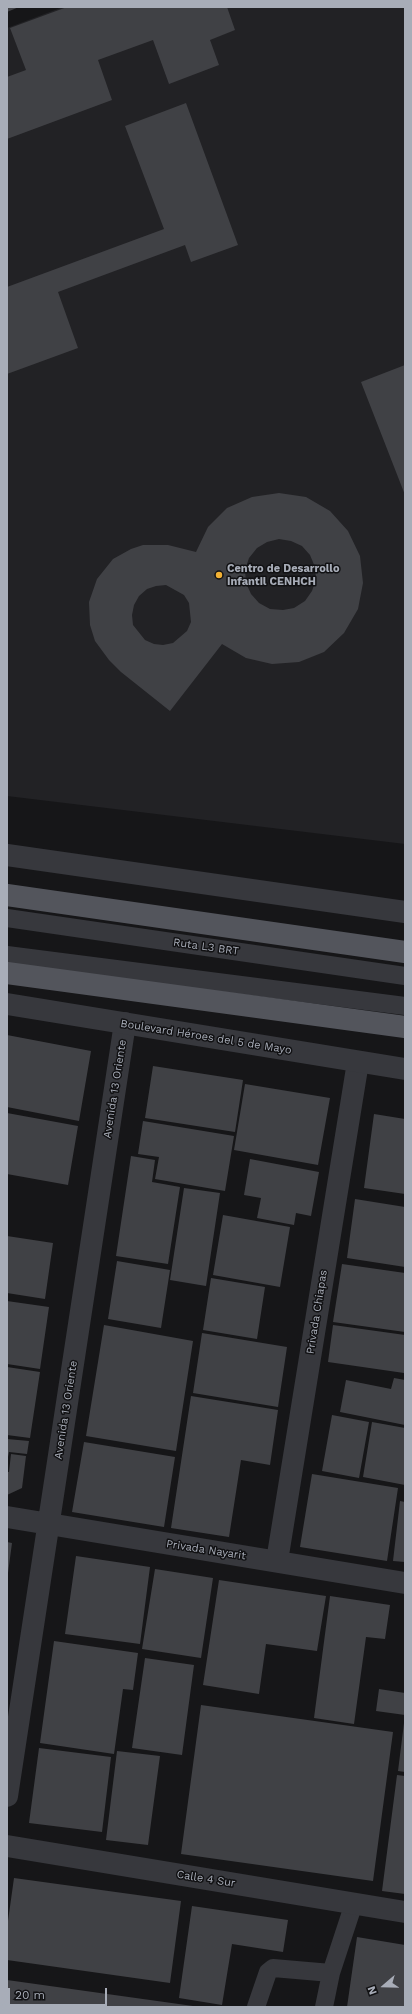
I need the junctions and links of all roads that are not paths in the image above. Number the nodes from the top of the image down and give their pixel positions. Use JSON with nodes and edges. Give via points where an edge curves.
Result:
{"nodes":[{"id":1,"x":7,"y":855,"type":"edge"},
{"id":2,"x":7,"y":895,"type":"edge"},
{"id":3,"x":405,"y":912,"type":"edge"},
{"id":4,"x":7,"y":918,"type":"edge"},
{"id":5,"x":405,"y":952,"type":"edge"},
{"id":6,"x":7,"y":955,"type":"edge"},
{"id":7,"x":7,"y":973,"type":"edge"},
{"id":8,"x":405,"y":976,"type":"edge"},
{"id":9,"x":7,"y":1004,"type":"edge"},
{"id":10,"x":405,"y":1006,"type":"edge"},
{"id":11,"x":125,"y":1023,"type":"junction"},
{"id":12,"x":405,"y":1027,"type":"edge"},
{"id":13,"x":358,"y":1062,"type":"junction"},
{"id":14,"x":405,"y":1069,"type":"edge"},
{"id":15,"x":7,"y":1517,"type":"edge"},
{"id":16,"x":49,"y":1524,"type":"junction"},
{"id":17,"x":277,"y":1561,"type":"junction"},
{"id":18,"x":405,"y":1583,"type":"edge"},
{"id":19,"x":7,"y":1796,"type":"edge"},
{"id":20,"x":7,"y":1846,"type":"edge"},
{"id":21,"x":354,"y":1904,"type":"junction"},
{"id":22,"x":405,"y":1912,"type":"edge"},
{"id":23,"x":331,"y":1973,"type":"junction"},
{"id":24,"x":256,"y":2007,"type":"edge"},
{"id":25,"x":324,"y":2007,"type":"edge"}],
"edges":[{"from":1,"to":3,"type":"street"},
{"from":2,"to":5,"type":"main road"},
{"from":4,"to":8,"type":"lane","name":"Ruta L3 BRT"},
{"from":6,"to":10,"type":"lane"},
{"from":7,"to":12,"type":"main road"},
{"from":9,"to":11,"type":"street","name":"Boulevard Héroes del 5 de Mayo"},
{"from":11,"to":13,"type":"street","name":"Boulevard Héroes del 5 de Mayo"},
{"from":11,"to":16,"type":"street","name":"Avenida 13 Oriente"},
{"from":13,"to":14,"type":"street","name":"Boulevard Héroes del 5 de Mayo"},
{"from":13,"to":17,"type":"street","name":"Privada Chiapas"},
{"from":15,"to":16,"type":"street","name":"Privada Nayarit"},
{"from":16,"to":17,"type":"street","name":"Privada Nayarit"},
{"from":16,"to":19,"type":"street","name":"Avenida 13 Oriente"},
{"from":17,"to":18,"type":"street","name":"Privada Nayarit"},
{"from":20,"to":21,"type":"street","name":"Calle 4 Sur"},
{"from":21,"to":22,"type":"street","name":"Calle 4 Sur"},
{"from":21,"to":23,"type":"lane"},
{"from":23,"to":24,"type":"lane","via":[[273,1968],[268,1972]]},
{"from":23,"to":25,"type":"lane"}]}
